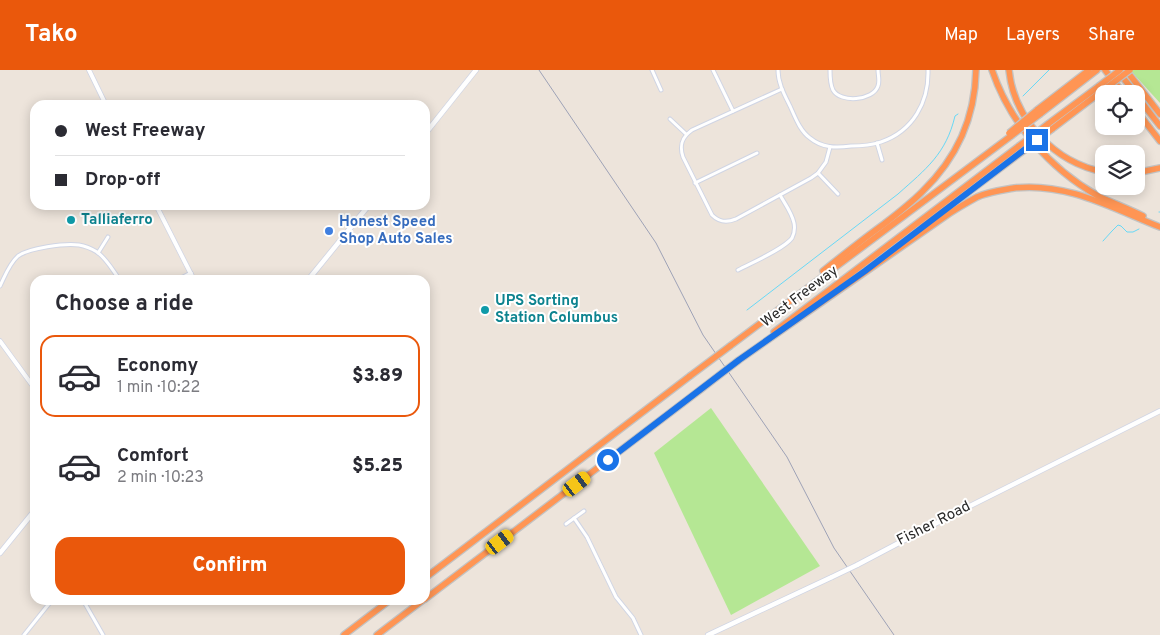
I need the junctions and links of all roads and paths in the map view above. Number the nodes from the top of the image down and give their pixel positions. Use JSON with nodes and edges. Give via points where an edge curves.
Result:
{"nodes":[{"id":1,"x":90,"y":70,"type":"edge"},
{"id":2,"x":476,"y":70,"type":"edge"},
{"id":3,"x":652,"y":70,"type":"edge"},
{"id":4,"x":713,"y":70,"type":"edge"},
{"id":5,"x":778,"y":70,"type":"edge"},
{"id":6,"x":830,"y":70,"type":"edge"},
{"id":7,"x":878,"y":70,"type":"edge"},
{"id":8,"x":928,"y":70,"type":"edge"},
{"id":9,"x":976,"y":70,"type":"edge"},
{"id":10,"x":992,"y":70,"type":"edge"},
{"id":11,"x":1009,"y":70,"type":"edge"},
{"id":12,"x":1097,"y":70,"type":"edge"},
{"id":13,"x":1105,"y":70,"type":"edge"},
{"id":14,"x":1118,"y":70,"type":"edge"},
{"id":15,"x":1128,"y":70,"type":"edge"},
{"id":16,"x":1089,"y":72,"type":"edge"},
{"id":17,"x":1134,"y":80,"type":"junction"},
{"id":18,"x":1104,"y":85,"type":"edge"},
{"id":19,"x":1106,"y":85,"type":"edge"},
{"id":20,"x":1117,"y":85,"type":"edge"},
{"id":21,"x":1129,"y":85,"type":"edge"},
{"id":22,"x":782,"y":89,"type":"junction"},
{"id":23,"x":661,"y":90,"type":"dead end"},
{"id":24,"x":1095,"y":93,"type":"edge"},
{"id":25,"x":104,"y":100,"type":"edge"},
{"id":26,"x":1145,"y":106,"type":"edge"},
{"id":27,"x":1160,"y":107,"type":"edge"},
{"id":28,"x":733,"y":111,"type":"junction"},
{"id":29,"x":1160,"y":114,"type":"edge"},
{"id":30,"x":670,"y":119,"type":"dead end"},
{"id":31,"x":1145,"y":122,"type":"edge"},
{"id":32,"x":1160,"y":126,"type":"edge"},
{"id":33,"x":430,"y":128,"type":"edge"},
{"id":34,"x":686,"y":134,"type":"junction"},
{"id":35,"x":1160,"y":141,"type":"edge"},
{"id":36,"x":877,"y":143,"type":"junction"},
{"id":37,"x":830,"y":147,"type":"junction"},
{"id":38,"x":1021,"y":149,"type":"junction"},
{"id":39,"x":757,"y":153,"type":"dead end"},
{"id":40,"x":882,"y":160,"type":"dead end"},
{"id":41,"x":1160,"y":168,"type":"edge"},
{"id":42,"x":1095,"y":170,"type":"edge"},
{"id":43,"x":1145,"y":171,"type":"edge"},
{"id":44,"x":818,"y":173,"type":"junction"},
{"id":45,"x":695,"y":183,"type":"junction"},
{"id":46,"x":838,"y":194,"type":"dead end"},
{"id":47,"x":780,"y":195,"type":"junction"},
{"id":48,"x":159,"y":210,"type":"edge"},
{"id":49,"x":365,"y":210,"type":"edge"},
{"id":50,"x":1160,"y":226,"type":"edge"},
{"id":51,"x":108,"y":237,"type":"dead end"},
{"id":52,"x":98,"y":253,"type":"junction"},
{"id":53,"x":738,"y":270,"type":"dead end"},
{"id":54,"x":865,"y":271,"type":"junction"},
{"id":55,"x":191,"y":273,"type":"joint"},
{"id":56,"x":116,"y":275,"type":"edge"},
{"id":57,"x":187,"y":275,"type":"edge"},
{"id":58,"x":312,"y":275,"type":"edge"},
{"id":59,"x":0,"y":286,"type":"edge"},
{"id":60,"x":800,"y":293,"type":"junction"},
{"id":61,"x":0,"y":341,"type":"edge"},
{"id":62,"x":739,"y":360,"type":"junction"},
{"id":63,"x":30,"y":382,"type":"edge"},
{"id":64,"x":1160,"y":411,"type":"edge"},
{"id":65,"x":584,"y":511,"type":"dead end"},
{"id":66,"x":30,"y":516,"type":"edge"},
{"id":67,"x":574,"y":518,"type":"junction"},
{"id":68,"x":566,"y":524,"type":"dead end"},
{"id":69,"x":491,"y":528,"type":"junction"},
{"id":70,"x":0,"y":553,"type":"edge"},
{"id":71,"x":430,"y":570,"type":"edge"},
{"id":72,"x":430,"y":574,"type":"edge"},
{"id":73,"x":430,"y":594,"type":"edge"},
{"id":74,"x":48,"y":605,"type":"edge"},
{"id":75,"x":86,"y":605,"type":"edge"},
{"id":76,"x":383,"y":605,"type":"edge"},
{"id":77,"x":389,"y":605,"type":"edge"},
{"id":78,"x":416,"y":605,"type":"edge"},
{"id":79,"x":24,"y":635,"type":"edge"},
{"id":80,"x":103,"y":635,"type":"edge"},
{"id":81,"x":344,"y":635,"type":"edge"},
{"id":82,"x":350,"y":635,"type":"edge"},
{"id":83,"x":377,"y":635,"type":"edge"},
{"id":84,"x":641,"y":635,"type":"edge"},
{"id":85,"x":708,"y":635,"type":"edge"}],
"edges":[{"from":1,"to":25,"type":"street"},
{"from":2,"to":33,"type":"main road"},
{"from":3,"to":23,"type":"street"},
{"from":4,"to":28,"type":"street"},
{"from":5,"to":22,"type":"street"},
{"from":6,"to":7,"type":"street","via":[[834,91],[846,98],[858,98],[874,92],[878,86]]},
{"from":8,"to":36,"type":"street","via":[[926,94],[916,116],[902,130]]},
{"from":9,"to":60,"type":"highway","via":[[969,118],[947,164],[921,194]]},
{"from":10,"to":50,"type":"highway","via":[[1016,119],[1056,165],[1099,196]]},
{"from":11,"to":42,"type":"highway","via":[[1020,107],[1042,139],[1069,160]]},
{"from":12,"to":16,"type":"highway","name":"West Freeway"},
{"from":13,"to":20,"type":"highway"},
{"from":14,"to":18,"type":"highway","name":"West Freeway","bridge":true},
{"from":14,"to":21,"type":"highway"},
{"from":15,"to":17,"type":"highway"},
{"from":15,"to":19,"type":"highway","bridge":true},
{"from":16,"to":60,"type":"highway","name":"West Freeway","bridge":true},
{"from":17,"to":27,"type":"highway"},
{"from":17,"to":29,"type":"highway"},
{"from":22,"to":28,"type":"street"},
{"from":22,"to":37,"type":"street","via":[[806,134]]},
{"from":24,"to":38,"type":"highway","name":"West Freeway","bridge":true},
{"from":26,"to":32,"type":"highway"},
{"from":28,"to":34,"type":"street"},
{"from":30,"to":34,"type":"street"},
{"from":31,"to":35,"type":"highway"},
{"from":34,"to":45,"type":"street","via":[[680,149]]},
{"from":36,"to":37,"type":"street"},
{"from":36,"to":40,"type":"street"},
{"from":37,"to":44,"type":"street","via":[[826,162]]},
{"from":38,"to":54,"type":"highway"},
{"from":38,"to":62,"type":"highway","name":"West Freeway"},
{"from":39,"to":45,"type":"street"},
{"from":41,"to":43,"type":"highway"},
{"from":44,"to":46,"type":"street"},
{"from":44,"to":47,"type":"street"},
{"from":45,"to":47,"type":"street","via":[[712,215],[726,222],[736,220]]},
{"from":47,"to":53,"type":"street","via":[[794,222],[794,234],[783,246]]},
{"from":48,"to":55,"type":"street"},
{"from":49,"to":58,"type":"main road"},
{"from":50,"to":54,"type":"highway","via":[[1065,191],[1037,187],[1006,189],[965,204]]},
{"from":51,"to":52,"type":"street"},
{"from":52,"to":56,"type":"street"},
{"from":52,"to":59,"type":"street","via":[[80,245],[33,249],[12,262]]},
{"from":54,"to":62,"type":"highway"},
{"from":55,"to":57,"type":"street"},
{"from":60,"to":69,"type":"highway","name":"West Freeway","bridge":true},
{"from":61,"to":63,"type":"street"},
{"from":62,"to":73,"type":"highway","name":"West Freeway","bridge":true},
{"from":64,"to":85,"type":"main road","name":"Fisher Road","bridge":true,"via":[[948,516],[832,578]]},
{"from":65,"to":67,"type":"street"},
{"from":66,"to":70,"type":"main road"},
{"from":67,"to":68,"type":"street"},
{"from":67,"to":84,"type":"street"},
{"from":69,"to":71,"type":"highway"},
{"from":69,"to":72,"type":"highway","name":"West Freeway"},
{"from":74,"to":79,"type":"street"},
{"from":75,"to":80,"type":"street"},
{"from":76,"to":81,"type":"highway"},
{"from":77,"to":82,"type":"highway"},
{"from":78,"to":83,"type":"highway","name":"West Freeway"}]}
